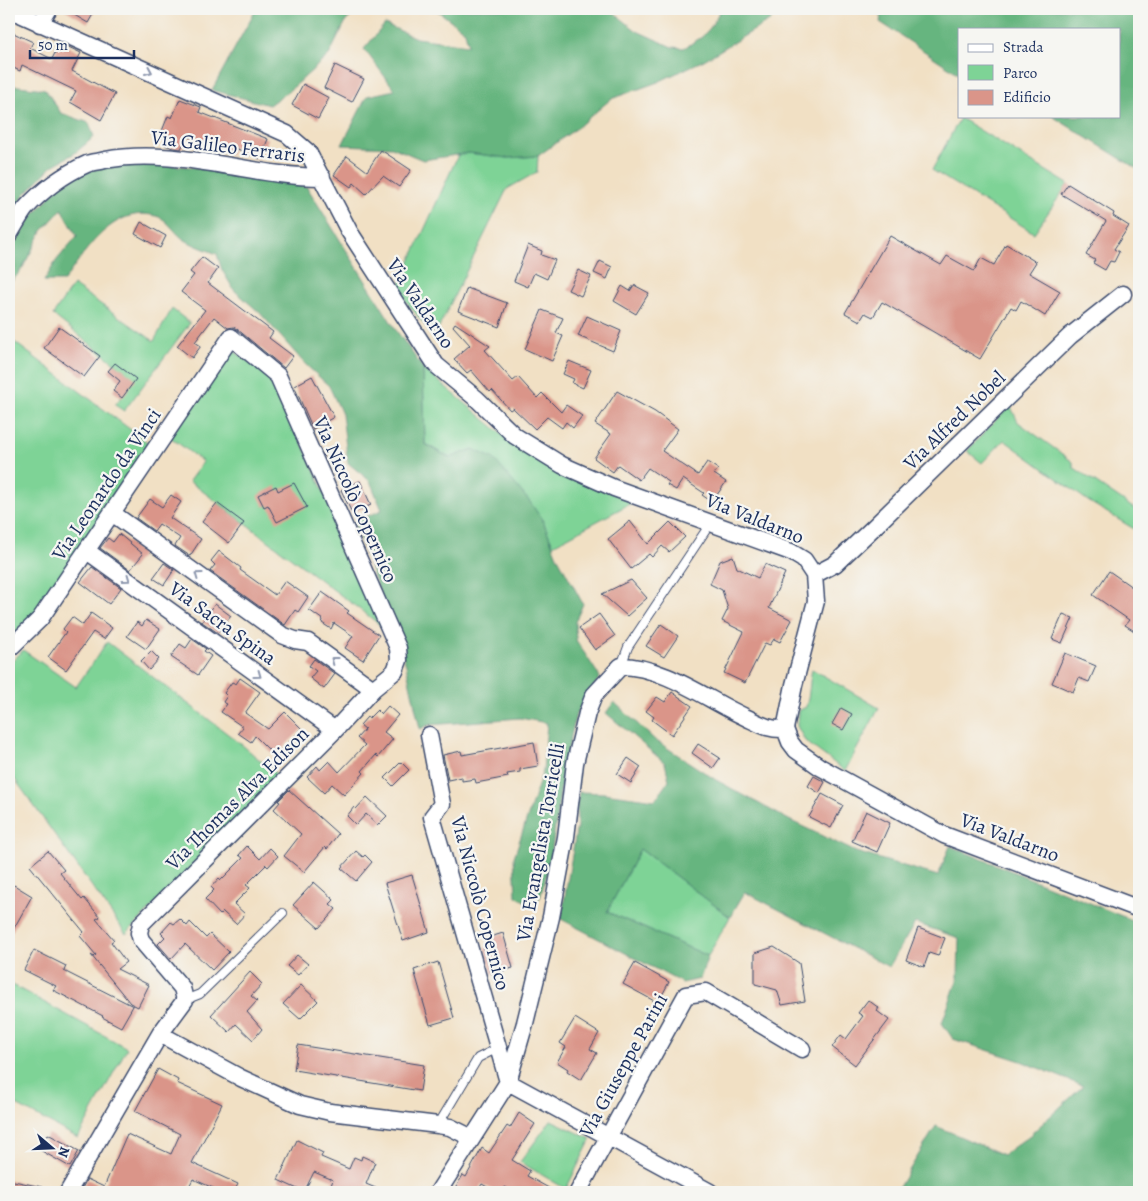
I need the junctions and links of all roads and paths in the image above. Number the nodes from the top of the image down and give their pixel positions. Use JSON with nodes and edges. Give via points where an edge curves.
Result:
{"nodes":[{"id":1,"x":9,"y":9,"type":"edge"},
{"id":2,"x":49,"y":9,"type":"edge"},
{"id":3,"x":40,"y":24,"type":"junction"},
{"id":4,"x":322,"y":177,"type":"junction"},
{"id":5,"x":9,"y":235,"type":"edge"},
{"id":6,"x":1123,"y":294,"type":"dead end"},
{"id":7,"x":231,"y":337,"type":"joint"},
{"id":8,"x":112,"y":513,"type":"junction"},
{"id":9,"x":710,"y":524,"type":"junction"},
{"id":10,"x":87,"y":551,"type":"junction"},
{"id":11,"x":814,"y":575,"type":"junction"},
{"id":12,"x":9,"y":649,"type":"edge"},
{"id":13,"x":622,"y":666,"type":"junction"},
{"id":14,"x":373,"y":689,"type":"junction"},
{"id":15,"x":785,"y":729,"type":"junction"},
{"id":16,"x":335,"y":730,"type":"junction"},
{"id":17,"x":429,"y":735,"type":"dead end"},
{"id":18,"x":1139,"y":910,"type":"edge"},
{"id":19,"x":283,"y":912,"type":"dead end"},
{"id":20,"x":185,"y":1000,"type":"junction"},
{"id":21,"x":160,"y":1034,"type":"junction"},
{"id":22,"x":498,"y":1048,"type":"junction"},
{"id":23,"x":802,"y":1049,"type":"dead end"},
{"id":24,"x":508,"y":1082,"type":"junction"},
{"id":25,"x":438,"y":1124,"type":"junction"},
{"id":26,"x":608,"y":1136,"type":"junction"},
{"id":27,"x":472,"y":1138,"type":"junction"},
{"id":28,"x":68,"y":1192,"type":"edge"},
{"id":29,"x":438,"y":1192,"type":"edge"},
{"id":30,"x":578,"y":1192,"type":"edge"},
{"id":31,"x":710,"y":1192,"type":"edge"}],
"edges":[{"from":1,"to":3,"type":"street","name":"Via Valdarno"},
{"from":2,"to":3,"type":"street"},
{"from":3,"to":4,"type":"street","name":"Via Valdarno","one_way":true,"via":[[287,134],[308,152]]},
{"from":4,"to":5,"type":"street","name":"Via Galileo Ferraris","via":[[182,159],[134,156],[112,159],[87,164],[50,186],[25,210]]},
{"from":4,"to":9,"type":"street","name":"Via Valdarno","via":[[349,231],[436,365],[515,436],[562,465]]},
{"from":6,"to":11,"type":"street","name":"Via Alfred Nobel","via":[[1070,336],[835,564]]},
{"from":7,"to":8,"type":"street","name":"Via Leonardo da Vinci"},
{"from":7,"to":14,"type":"street","name":"Via Niccolò Copernico","via":[[278,376],[398,648],[399,660],[395,671]]},
{"from":8,"to":10,"type":"street","name":"Via Leonardo da Vinci"},
{"from":14,"to":8,"type":"street","one_way":true,"via":[[308,642],[282,636]]},
{"from":9,"to":11,"type":"street","name":"Via Valdarno","via":[[791,552],[804,560]]},
{"from":9,"to":13,"type":"lane","via":[[628,647]]},
{"from":10,"to":12,"type":"street","name":"Via Leonardo da Vinci","via":[[40,619]]},
{"from":10,"to":16,"type":"street","name":"Via Sacra Spina","one_way":true},
{"from":11,"to":15,"type":"street","via":[[816,601]]},
{"from":13,"to":15,"type":"street","via":[[648,670],[771,730]]},
{"from":13,"to":24,"type":"street","name":"Via Evangelista Torricelli","via":[[594,695],[587,713],[575,763],[566,837],[551,917]]},
{"from":14,"to":16,"type":"street","name":"Via Thomas Alva Edison"},
{"from":15,"to":18,"type":"street","name":"Via Valdarno","via":[[796,750],[820,767],[944,835]]},
{"from":16,"to":20,"type":"street","name":"Via Thomas Alva Edison","via":[[141,924],[141,940],[182,988]]},
{"from":17,"to":22,"type":"street","name":"Via Niccolò Copernico","via":[[442,804],[432,817]]},
{"from":19,"to":20,"type":"lane","via":[[200,994]]},
{"from":20,"to":21,"type":"street"},
{"from":21,"to":25,"type":"street","via":[[240,1078],[300,1105],[330,1112]]},
{"from":21,"to":28,"type":"street"},
{"from":22,"to":24,"type":"street","name":"Via Niccolò Copernico"},
{"from":22,"to":25,"type":"lane","via":[[478,1058]]},
{"from":23,"to":26,"type":"street","name":"Via Giuseppe Parini","via":[[706,992],[686,996]]},
{"from":24,"to":26,"type":"street"},
{"from":24,"to":27,"type":"street","name":"Via Evangelista Torricelli"},
{"from":25,"to":27,"type":"street"},
{"from":26,"to":30,"type":"street","name":"Via Giuseppe Parini"},
{"from":26,"to":31,"type":"street"},
{"from":27,"to":29,"type":"street","name":"Via Evangelista Torricelli"}]}
